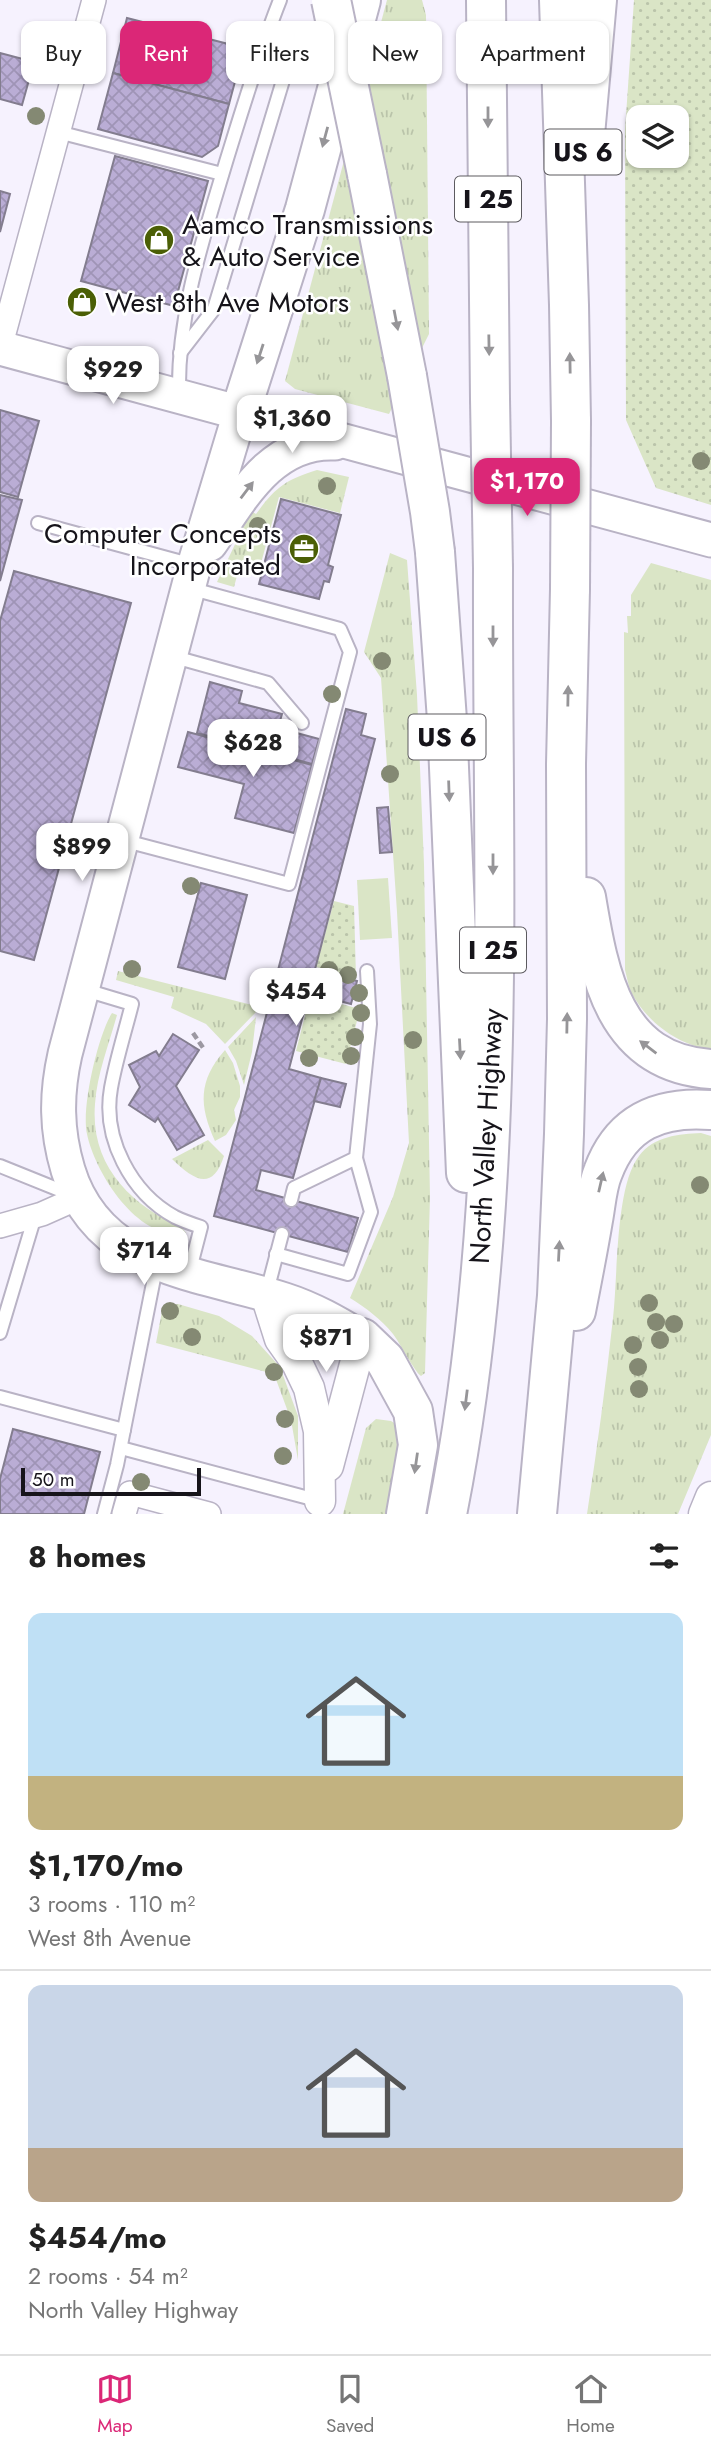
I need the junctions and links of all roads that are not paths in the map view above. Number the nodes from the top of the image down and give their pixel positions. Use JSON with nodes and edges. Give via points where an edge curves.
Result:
{"nodes":[{"id":1,"x":94,"y":0,"type":"edge"},
{"id":2,"x":280,"y":0,"type":"edge"},
{"id":3,"x":331,"y":0,"type":"edge"},
{"id":4,"x":361,"y":0,"type":"edge"},
{"id":5,"x":486,"y":0,"type":"edge"},
{"id":6,"x":559,"y":0,"type":"edge"},
{"id":7,"x":597,"y":0,"type":"edge"},
{"id":8,"x":282,"y":84,"type":"edge"},
{"id":9,"x":58,"y":132,"type":"junction"},
{"id":10,"x":222,"y":174,"type":"junction"},
{"id":11,"x":569,"y":305,"type":"junction"},
{"id":12,"x":0,"y":348,"type":"edge"},
{"id":13,"x":180,"y":354,"type":"junction"},
{"id":14,"x":179,"y":396,"type":"junction"},
{"id":15,"x":240,"y":413,"type":"junction"},
{"id":16,"x":357,"y":444,"type":"junction"},
{"id":17,"x":37,"y":523,"type":"dead end"},
{"id":18,"x":711,"y":540,"type":"edge"},
{"id":19,"x":191,"y":577,"type":"junction"},
{"id":20,"x":170,"y":656,"type":"junction"},
{"id":21,"x":302,"y":723,"type":"dead end"},
{"id":22,"x":566,"y":764,"type":"junction"},
{"id":23,"x":122,"y":839,"type":"junction"},
{"id":24,"x":368,"y":971,"type":"dead end"},
{"id":25,"x":82,"y":989,"type":"junction"},
{"id":26,"x":711,"y":1069,"type":"edge"},
{"id":27,"x":706,"y":1111,"type":"edge"},
{"id":28,"x":356,"y":1158,"type":"junction"},
{"id":29,"x":0,"y":1166,"type":"edge"},
{"id":30,"x":78,"y":1198,"type":"junction"},
{"id":31,"x":291,"y":1200,"type":"dead end"},
{"id":32,"x":35,"y":1216,"type":"junction"},
{"id":33,"x":0,"y":1226,"type":"edge"},
{"id":34,"x":282,"y":1234,"type":"dead end"},
{"id":35,"x":276,"y":1254,"type":"junction"},
{"id":36,"x":157,"y":1263,"type":"junction"},
{"id":37,"x":188,"y":1273,"type":"junction"},
{"id":38,"x":266,"y":1295,"type":"junction"},
{"id":39,"x":474,"y":1332,"type":"junction"},
{"id":40,"x":0,"y":1333,"type":"edge"},
{"id":41,"x":362,"y":1338,"type":"junction"},
{"id":42,"x":0,"y":1397,"type":"edge"},
{"id":43,"x":124,"y":1430,"type":"junction"},
{"id":44,"x":121,"y":1448,"type":"junction"},
{"id":45,"x":711,"y":1497,"type":"edge"},
{"id":46,"x":318,"y":1507,"type":"edge"},
{"id":47,"x":104,"y":1514,"type":"edge"},
{"id":48,"x":124,"y":1514,"type":"edge"},
{"id":49,"x":209,"y":1514,"type":"edge"},
{"id":50,"x":406,"y":1514,"type":"edge"},
{"id":51,"x":447,"y":1514,"type":"edge"},
{"id":52,"x":538,"y":1514,"type":"edge"},
{"id":53,"x":704,"y":1514,"type":"edge"}],
"edges":[{"from":1,"to":9,"type":"street"},
{"from":2,"to":10,"type":"lane"},
{"from":3,"to":39,"type":"highway","number":"US 6","one_way":true,"bridge":true,"via":[[407,376],[435,552],[447,720]]},
{"from":4,"to":15,"type":"highway","one_way":true,"via":[[306,209]]},
{"from":5,"to":39,"type":"highway","name":"North Valley Highway","number":"I 25","one_way":true,"bridge":true,"via":[[493,568],[491,1130]]},
{"from":6,"to":11,"type":"highway","number":"I 25"},
{"from":7,"to":11,"type":"highway","number":"US 6"},
{"from":8,"to":13,"type":"lane","via":[[214,309]]},
{"from":9,"to":10,"type":"lane"},
{"from":9,"to":12,"type":"street"},
{"from":10,"to":13,"type":"lane","via":[[198,254]]},
{"from":22,"to":11,"type":"highway","number":"I 25","one_way":true,"bridge":true},
{"from":12,"to":14,"type":"main road"},
{"from":13,"to":14,"type":"lane"},
{"from":14,"to":15,"type":"main road"},
{"from":15,"to":16,"type":"main road"},
{"from":15,"to":19,"type":"main road"},
{"from":16,"to":18,"type":"main road"},
{"from":19,"to":16,"type":"main road","one_way":true,"via":[[242,496],[273,463],[304,446]]},
{"from":17,"to":19,"type":"lane"},
{"from":19,"to":20,"type":"main road"},
{"from":19,"to":23,"type":"lane","via":[[340,629],[350,652],[289,884]]},
{"from":20,"to":21,"type":"lane","via":[[268,683]]},
{"from":20,"to":23,"type":"main road"},
{"from":26,"to":22,"type":"highway","one_way":true,"via":[[689,1066],[652,1051],[630,1031],[613,1005],[597,961]]},
{"from":52,"to":22,"type":"highway","number":"I 25","one_way":true,"via":[[557,1296],[564,1133]]},
{"from":23,"to":25,"type":"main road"},
{"from":24,"to":28,"type":"lane","via":[[370,1024]]},
{"from":25,"to":30,"type":"main road","via":[[58,1098],[59,1137]]},
{"from":25,"to":37,"type":"lane","via":[[132,1004],[111,1089],[111,1121],[121,1158],[148,1197],[175,1217],[201,1227]]},
{"from":52,"to":27,"type":"highway","one_way":true,"via":[[602,1174],[629,1130],[664,1112]]},
{"from":28,"to":31,"type":"lane","via":[[294,1188]]},
{"from":28,"to":35,"type":"lane","via":[[371,1212],[348,1274]]},
{"from":29,"to":30,"type":"lane"},
{"from":30,"to":32,"type":"street"},
{"from":30,"to":36,"type":"main road","via":[[109,1237]]},
{"from":32,"to":33,"type":"street"},
{"from":32,"to":40,"type":"lane"},
{"from":34,"to":35,"type":"lane"},
{"from":35,"to":38,"type":"lane"},
{"from":36,"to":37,"type":"main road"},
{"from":36,"to":43,"type":"lane"},
{"from":37,"to":38,"type":"main road"},
{"from":38,"to":41,"type":"main road","via":[[315,1311]]},
{"from":38,"to":46,"type":"street","via":[[280,1339],[297,1363],[316,1413]]},
{"from":39,"to":51,"type":"highway","name":"North Valley Highway","number":"I 25","one_way":true},
{"from":41,"to":46,"type":"street"},
{"from":41,"to":50,"type":"highway","one_way":true,"via":[[385,1360],[413,1411],[418,1445]]},
{"from":42,"to":43,"type":"lane"},
{"from":43,"to":44,"type":"lane"},
{"from":44,"to":46,"type":"lane"},
{"from":44,"to":47,"type":"lane"},
{"from":45,"to":53,"type":"street"},
{"from":48,"to":49,"type":"street","via":[[130,1493]]}]}
